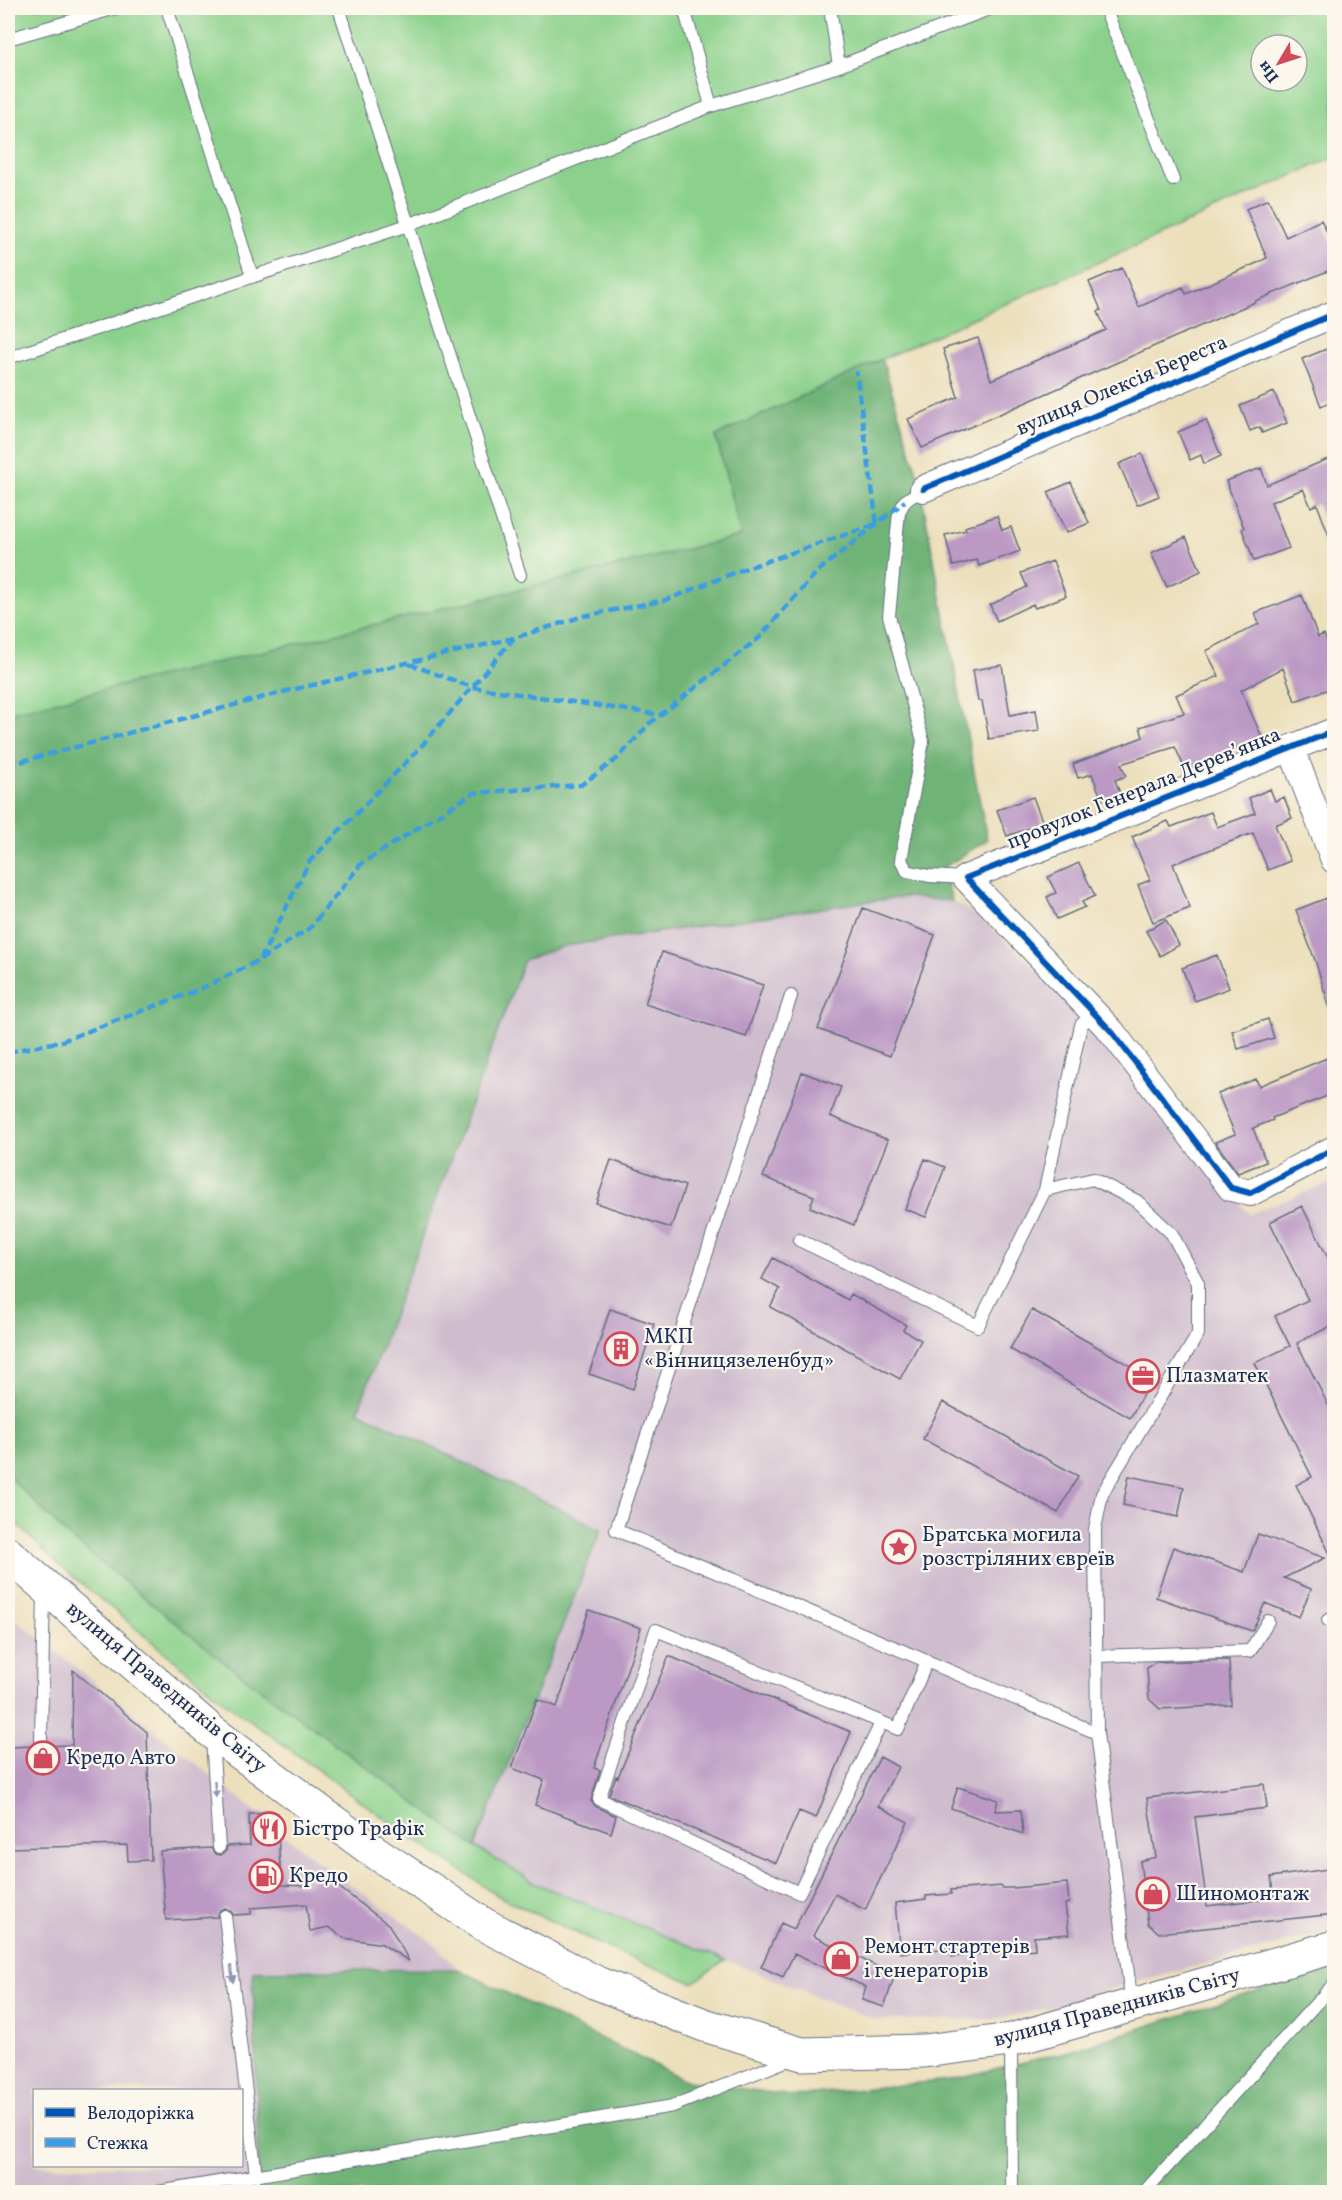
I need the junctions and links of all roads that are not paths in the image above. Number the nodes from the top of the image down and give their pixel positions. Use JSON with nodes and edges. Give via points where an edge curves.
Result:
{"nodes":[{"id":1,"x":116,"y":8,"type":"edge"},
{"id":2,"x":167,"y":8,"type":"edge"},
{"id":3,"x":339,"y":8,"type":"edge"},
{"id":4,"x":684,"y":8,"type":"edge"},
{"id":5,"x":830,"y":8,"type":"edge"},
{"id":6,"x":992,"y":8,"type":"edge"},
{"id":7,"x":1105,"y":8,"type":"edge"},
{"id":8,"x":8,"y":39,"type":"edge"},
{"id":9,"x":839,"y":66,"type":"junction"},
{"id":10,"x":711,"y":106,"type":"junction"},
{"id":11,"x":1173,"y":180,"type":"dead end"},
{"id":12,"x":408,"y":225,"type":"junction"},
{"id":13,"x":252,"y":276,"type":"junction"},
{"id":14,"x":1335,"y":314,"type":"edge"},
{"id":15,"x":8,"y":358,"type":"edge"},
{"id":16,"x":923,"y":489,"type":"joint"},
{"id":17,"x":519,"y":575,"type":"dead end"},
{"id":18,"x":1335,"y":731,"type":"edge"},
{"id":19,"x":1291,"y":748,"type":"junction"},
{"id":20,"x":1335,"y":860,"type":"edge"},
{"id":21,"x":966,"y":878,"type":"junction"},
{"id":22,"x":791,"y":996,"type":"dead end"},
{"id":23,"x":1094,"y":1012,"type":"junction"},
{"id":24,"x":1335,"y":1149,"type":"edge"},
{"id":25,"x":1045,"y":1190,"type":"junction"},
{"id":26,"x":799,"y":1240,"type":"dead end"},
{"id":27,"x":8,"y":1554,"type":"edge"},
{"id":28,"x":44,"y":1585,"type":"junction"},
{"id":29,"x":1268,"y":1621,"type":"dead end"},
{"id":30,"x":1096,"y":1656,"type":"junction"},
{"id":31,"x":927,"y":1661,"type":"junction"},
{"id":32,"x":881,"y":1723,"type":"junction"},
{"id":33,"x":211,"y":1731,"type":"junction"},
{"id":34,"x":1097,"y":1732,"type":"junction"},
{"id":35,"x":41,"y":1739,"type":"dead end"},
{"id":36,"x":219,"y":1847,"type":"dead end"},
{"id":37,"x":225,"y":1916,"type":"dead end"},
{"id":38,"x":1335,"y":1947,"type":"edge"},
{"id":39,"x":1335,"y":1984,"type":"edge"},
{"id":40,"x":1132,"y":2006,"type":"junction"},
{"id":41,"x":1011,"y":2040,"type":"junction"},
{"id":42,"x":802,"y":2054,"type":"junction"},
{"id":43,"x":256,"y":2176,"type":"junction"},
{"id":44,"x":158,"y":2193,"type":"edge"},
{"id":45,"x":1012,"y":2193,"type":"edge"},
{"id":46,"x":1144,"y":2193,"type":"edge"}],
"edges":[{"from":1,"to":8,"type":"lane"},
{"from":2,"to":13,"type":"lane"},
{"from":3,"to":12,"type":"lane"},
{"from":4,"to":10,"type":"lane"},
{"from":5,"to":9,"type":"lane"},
{"from":6,"to":9,"type":"lane"},
{"from":7,"to":11,"type":"lane"},
{"from":9,"to":10,"type":"lane"},
{"from":10,"to":12,"type":"lane"},
{"from":12,"to":13,"type":"lane"},
{"from":12,"to":17,"type":"lane"},
{"from":13,"to":15,"type":"lane"},
{"from":14,"to":16,"type":"street","name":"вулиця Олексія Береста"},
{"from":16,"to":21,"type":"lane","via":[[905,501],[898,512],[889,616],[923,741],[901,860],[907,871]]},
{"from":18,"to":19,"type":"street","name":"провулок Генерала Деревʼянка"},
{"from":19,"to":20,"type":"street"},
{"from":19,"to":21,"type":"street","name":"провулок Генерала Деревʼянка"},
{"from":21,"to":23,"type":"street"},
{"from":22,"to":31,"type":"lane","via":[[616,1530]]},
{"from":23,"to":24,"type":"street","via":[[1231,1188],[1250,1193]]},
{"from":23,"to":25,"type":"lane","via":[[1081,1025]]},
{"from":25,"to":26,"type":"lane","via":[[978,1326]]},
{"from":25,"to":30,"type":"lane","via":[[1093,1179],[1137,1201],[1172,1234],[1198,1282],[1198,1334],[1101,1494],[1095,1529]]},
{"from":27,"to":28,"type":"main road","name":"вулиця Праведників Світу"},
{"from":28,"to":33,"type":"main road","name":"вулиця Праведників Світу"},
{"from":28,"to":35,"type":"lane"},
{"from":29,"to":30,"type":"lane","via":[[1250,1651]]},
{"from":30,"to":34,"type":"lane"},
{"from":31,"to":32,"type":"lane","via":[[898,1729]]},
{"from":31,"to":34,"type":"lane"},
{"from":32,"to":32,"type":"lane","via":[[799,1893],[599,1799],[656,1630]]},
{"from":33,"to":36,"type":"lane","one_way":true},
{"from":33,"to":42,"type":"main road","name":"вулиця Праведників Світу","via":[[369,1848],[483,1924],[597,1983],[704,2025]]},
{"from":34,"to":40,"type":"lane"},
{"from":37,"to":43,"type":"lane","one_way":true},
{"from":38,"to":40,"type":"main road","name":"вулиця Праведників Світу"},
{"from":39,"to":46,"type":"lane"},
{"from":40,"to":41,"type":"main road","name":"вулиця Праведників Світу"},
{"from":41,"to":42,"type":"main road","name":"вулиця Праведників Світу","via":[[924,2051]]},
{"from":41,"to":45,"type":"lane"},
{"from":42,"to":43,"type":"lane","via":[[673,2106]]},
{"from":43,"to":44,"type":"lane"}]}
